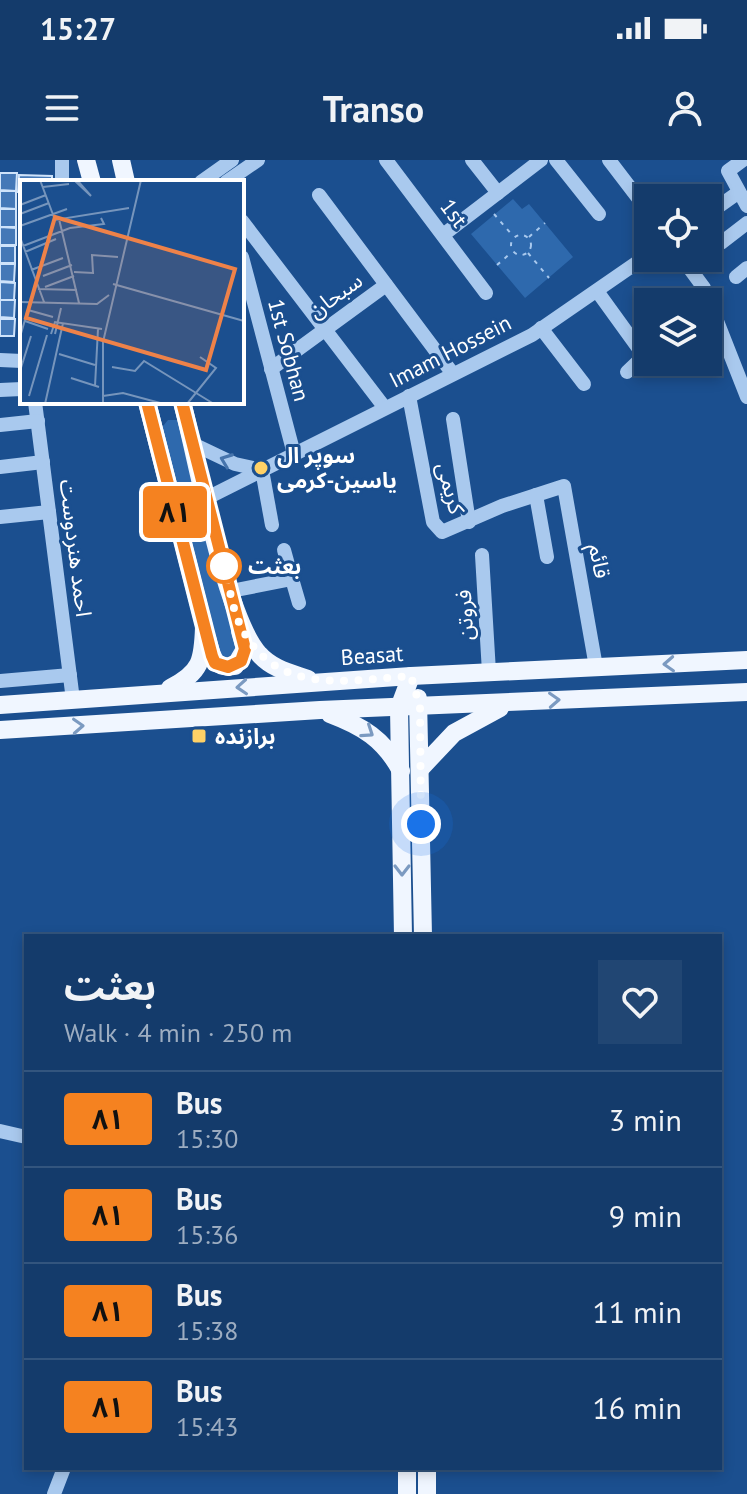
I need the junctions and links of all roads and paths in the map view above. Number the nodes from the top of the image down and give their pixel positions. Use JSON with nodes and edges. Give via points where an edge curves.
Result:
{"nodes":[{"id":1,"x":86,"y":160,"type":"edge"},
{"id":2,"x":121,"y":160,"type":"edge"},
{"id":3,"x":232,"y":160,"type":"edge"},
{"id":4,"x":258,"y":160,"type":"edge"},
{"id":5,"x":386,"y":160,"type":"edge"},
{"id":6,"x":472,"y":160,"type":"edge"},
{"id":7,"x":541,"y":160,"type":"edge"},
{"id":8,"x":556,"y":160,"type":"edge"},
{"id":9,"x":609,"y":160,"type":"edge"},
{"id":10,"x":743,"y":160,"type":"edge"},
{"id":11,"x":91,"y":180,"type":"edge"},
{"id":12,"x":126,"y":180,"type":"edge"},
{"id":13,"x":204,"y":180,"type":"edge"},
{"id":14,"x":229,"y":180,"type":"edge"},
{"id":15,"x":739,"y":192,"type":"junction"},
{"id":16,"x":498,"y":193,"type":"junction"},
{"id":17,"x":634,"y":193,"type":"edge"},
{"id":18,"x":319,"y":195,"type":"dead end"},
{"id":19,"x":722,"y":204,"type":"edge"},
{"id":20,"x":747,"y":206,"type":"edge"},
{"id":21,"x":494,"y":214,"type":"dead end"},
{"id":22,"x":599,"y":214,"type":"dead end"},
{"id":23,"x":545,"y":223,"type":"dead end"},
{"id":24,"x":747,"y":223,"type":"edge"},
{"id":25,"x":244,"y":224,"type":"edge"},
{"id":26,"x":443,"y":235,"type":"junction"},
{"id":27,"x":514,"y":237,"type":"junction"},
{"id":28,"x":528,"y":238,"type":"junction"},
{"id":29,"x":722,"y":242,"type":"edge"},
{"id":30,"x":513,"y":252,"type":"junction"},
{"id":31,"x":528,"y":252,"type":"junction"},
{"id":32,"x":244,"y":265,"type":"edge"},
{"id":33,"x":497,"y":265,"type":"dead end"},
{"id":34,"x":634,"y":265,"type":"edge"},
{"id":35,"x":692,"y":272,"type":"edge"},
{"id":36,"x":549,"y":278,"type":"dead end"},
{"id":37,"x":386,"y":285,"type":"junction"},
{"id":38,"x":597,"y":291,"type":"junction"},
{"id":39,"x":486,"y":293,"type":"dead end"},
{"id":40,"x":541,"y":328,"type":"junction"},
{"id":41,"x":325,"y":329,"type":"junction"},
{"id":42,"x":634,"y":339,"type":"edge"},
{"id":43,"x":0,"y":360,"type":"edge"},
{"id":44,"x":20,"y":361,"type":"edge"},
{"id":45,"x":634,"y":365,"type":"edge"},
{"id":46,"x":271,"y":369,"type":"junction"},
{"id":47,"x":627,"y":372,"type":"dead end"},
{"id":48,"x":453,"y":374,"type":"junction"},
{"id":49,"x":584,"y":384,"type":"dead end"},
{"id":50,"x":20,"y":389,"type":"edge"},
{"id":51,"x":0,"y":390,"type":"edge"},
{"id":52,"x":409,"y":396,"type":"junction"},
{"id":53,"x":747,"y":397,"type":"edge"},
{"id":54,"x":35,"y":404,"type":"edge"},
{"id":55,"x":183,"y":406,"type":"edge"},
{"id":56,"x":385,"y":408,"type":"junction"},
{"id":57,"x":150,"y":410,"type":"edge"},
{"id":58,"x":453,"y":419,"type":"dead end"},
{"id":59,"x":38,"y":421,"type":"junction"},
{"id":60,"x":0,"y":425,"type":"edge"},
{"id":61,"x":193,"y":444,"type":"junction"},
{"id":62,"x":294,"y":454,"type":"junction"},
{"id":63,"x":43,"y":462,"type":"junction"},
{"id":64,"x":0,"y":467,"type":"edge"},
{"id":65,"x":262,"y":470,"type":"junction"},
{"id":66,"x":539,"y":494,"type":"junction"},
{"id":67,"x":207,"y":498,"type":"junction"},
{"id":68,"x":49,"y":512,"type":"junction"},
{"id":69,"x":0,"y":517,"type":"edge"},
{"id":70,"x":469,"y":522,"type":"junction"},
{"id":71,"x":272,"y":525,"type":"dead end"},
{"id":72,"x":284,"y":550,"type":"dead end"},
{"id":73,"x":482,"y":555,"type":"dead end"},
{"id":74,"x":547,"y":557,"type":"dead end"},
{"id":75,"x":292,"y":579,"type":"junction"},
{"id":76,"x":231,"y":591,"type":"junction"},
{"id":77,"x":299,"y":603,"type":"dead end"},
{"id":78,"x":238,"y":619,"type":"junction"},
{"id":79,"x":204,"y":627,"type":"junction"},
{"id":80,"x":747,"y":660,"type":"edge"},
{"id":81,"x":596,"y":667,"type":"junction"},
{"id":82,"x":489,"y":672,"type":"junction"},
{"id":83,"x":70,"y":675,"type":"junction"},
{"id":84,"x":411,"y":676,"type":"junction"},
{"id":85,"x":0,"y":681,"type":"edge"},
{"id":86,"x":318,"y":682,"type":"junction"},
{"id":87,"x":747,"y":692,"type":"edge"},
{"id":88,"x":159,"y":693,"type":"junction"},
{"id":89,"x":73,"y":700,"type":"junction"},
{"id":90,"x":518,"y":702,"type":"junction"},
{"id":91,"x":0,"y":705,"type":"edge"},
{"id":92,"x":420,"y":707,"type":"junction"},
{"id":93,"x":399,"y":708,"type":"junction"},
{"id":94,"x":320,"y":710,"type":"junction"},
{"id":95,"x":0,"y":730,"type":"edge"},
{"id":96,"x":421,"y":768,"type":"junction"},
{"id":97,"x":402,"y":772,"type":"junction"},
{"id":98,"x":403,"y":934,"type":"edge"},
{"id":99,"x":423,"y":934,"type":"edge"},
{"id":100,"x":0,"y":1131,"type":"edge"},
{"id":101,"x":24,"y":1137,"type":"edge"},
{"id":102,"x":63,"y":1470,"type":"edge"},
{"id":103,"x":407,"y":1470,"type":"edge"},
{"id":104,"x":427,"y":1470,"type":"edge"},
{"id":105,"x":54,"y":1494,"type":"edge"},
{"id":106,"x":407,"y":1494,"type":"edge"},
{"id":107,"x":427,"y":1494,"type":"edge"}],
"edges":[{"from":1,"to":11,"type":"main road"},
{"from":2,"to":12,"type":"main road"},
{"from":3,"to":13,"type":"street"},
{"from":4,"to":14,"type":"street"},
{"from":5,"to":26,"type":"street","name":"1st"},
{"from":6,"to":16,"type":"street"},
{"from":7,"to":16,"type":"street"},
{"from":8,"to":22,"type":"street"},
{"from":9,"to":17,"type":"street"},
{"from":10,"to":15,"type":"street","via":[[728,171]]},
{"from":15,"to":19,"type":"street"},
{"from":15,"to":20,"type":"street"},
{"from":16,"to":26,"type":"street"},
{"from":18,"to":37,"type":"street"},
{"from":21,"to":27,"type":"path"},
{"from":23,"to":28,"type":"path"},
{"from":24,"to":29,"type":"street"},
{"from":25,"to":41,"type":"street"},
{"from":26,"to":39,"type":"street","name":"1st"},
{"from":27,"to":28,"type":"path"},
{"from":27,"to":30,"type":"path"},
{"from":28,"to":31,"type":"path"},
{"from":30,"to":31,"type":"path"},
{"from":30,"to":33,"type":"path"},
{"from":31,"to":36,"type":"path"},
{"from":32,"to":46,"type":"street","name":"1st Sobhan"},
{"from":34,"to":38,"type":"street","name":"Imam Hossein"},
{"from":35,"to":53,"type":"street","via":[[704,288]]},
{"from":37,"to":41,"type":"street","name":"سبحان"},
{"from":37,"to":48,"type":"street"},
{"from":38,"to":40,"type":"street","name":"Imam Hossein"},
{"from":38,"to":42,"type":"street"},
{"from":40,"to":48,"type":"street","name":"Imam Hossein"},
{"from":40,"to":49,"type":"street"},
{"from":41,"to":46,"type":"street","name":"سبحان"},
{"from":41,"to":56,"type":"street"},
{"from":43,"to":44,"type":"street"},
{"from":45,"to":47,"type":"street"},
{"from":46,"to":62,"type":"street","name":"1st Sobhan"},
{"from":48,"to":52,"type":"street","name":"Imam Hossein"},
{"from":50,"to":51,"type":"street"},
{"from":52,"to":56,"type":"street","name":"Imam Hossein"},
{"from":52,"to":70,"type":"street","name":"کریمی","via":[[433,522],[442,532]]},
{"from":54,"to":59,"type":"street","name":"احمد هنردوست"},
{"from":55,"to":57,"type":"main road"},
{"from":55,"to":61,"type":"main road"},
{"from":56,"to":62,"type":"street","name":"Imam Hossein"},
{"from":57,"to":79,"type":"main road"},
{"from":58,"to":70,"type":"street"},
{"from":59,"to":60,"type":"street"},
{"from":59,"to":63,"type":"street","name":"احمد هنردوست"},
{"from":65,"to":61,"type":"street","one_way":true},
{"from":61,"to":67,"type":"main road"},
{"from":62,"to":65,"type":"street","name":"Imam Hossein"},
{"from":63,"to":64,"type":"street"},
{"from":63,"to":68,"type":"street","name":"احمد هنردوست"},
{"from":65,"to":67,"type":"street","name":"Imam Hossein"},
{"from":65,"to":71,"type":"street"},
{"from":66,"to":70,"type":"street","name":"کریمی"},
{"from":66,"to":74,"type":"street"},
{"from":66,"to":81,"type":"street","name":"قائم","via":[[564,486]]},
{"from":67,"to":76,"type":"main road"},
{"from":68,"to":69,"type":"street"},
{"from":68,"to":83,"type":"street","name":"احمد هنردوست"},
{"from":72,"to":75,"type":"street"},
{"from":73,"to":82,"type":"street","name":"فروتن"},
{"from":75,"to":76,"type":"street"},
{"from":75,"to":77,"type":"street"},
{"from":76,"to":78,"type":"main road"},
{"from":78,"to":79,"type":"main road","via":[[245,649],[235,666],[215,663]]},
{"from":78,"to":86,"type":"main road","via":[[261,656],[277,669]]},
{"from":79,"to":88,"type":"main road","via":[[203,658],[189,678]]},
{"from":80,"to":81,"type":"main road","name":"Beasat","one_way":true},
{"from":81,"to":82,"type":"main road","name":"Beasat"},
{"from":82,"to":84,"type":"main road","name":"Beasat"},
{"from":83,"to":85,"type":"street"},
{"from":83,"to":89,"type":"street","name":"احمد هنردوست"},
{"from":84,"to":86,"type":"main road","name":"Beasat"},
{"from":84,"to":92,"type":"main road"},
{"from":84,"to":93,"type":"main road"},
{"from":86,"to":88,"type":"main road","name":"Beasat","one_way":true},
{"from":90,"to":87,"type":"main road","one_way":true},
{"from":88,"to":89,"type":"main road","name":"Beasat"},
{"from":89,"to":91,"type":"main road","name":"Beasat"},
{"from":90,"to":92,"type":"main road"},
{"from":90,"to":96,"type":"main road","via":[[469,722]]},
{"from":92,"to":93,"type":"main road"},
{"from":92,"to":96,"type":"main road"},
{"from":93,"to":94,"type":"main road"},
{"from":93,"to":97,"type":"main road"},
{"from":95,"to":94,"type":"main road","one_way":true},
{"from":94,"to":97,"type":"main road","one_way":true,"via":[[378,738]]},
{"from":96,"to":99,"type":"main road"},
{"from":97,"to":98,"type":"main road","one_way":true},
{"from":100,"to":101,"type":"street"},
{"from":102,"to":105,"type":"street"},
{"from":103,"to":106,"type":"main road"},
{"from":104,"to":107,"type":"main road"}]}
